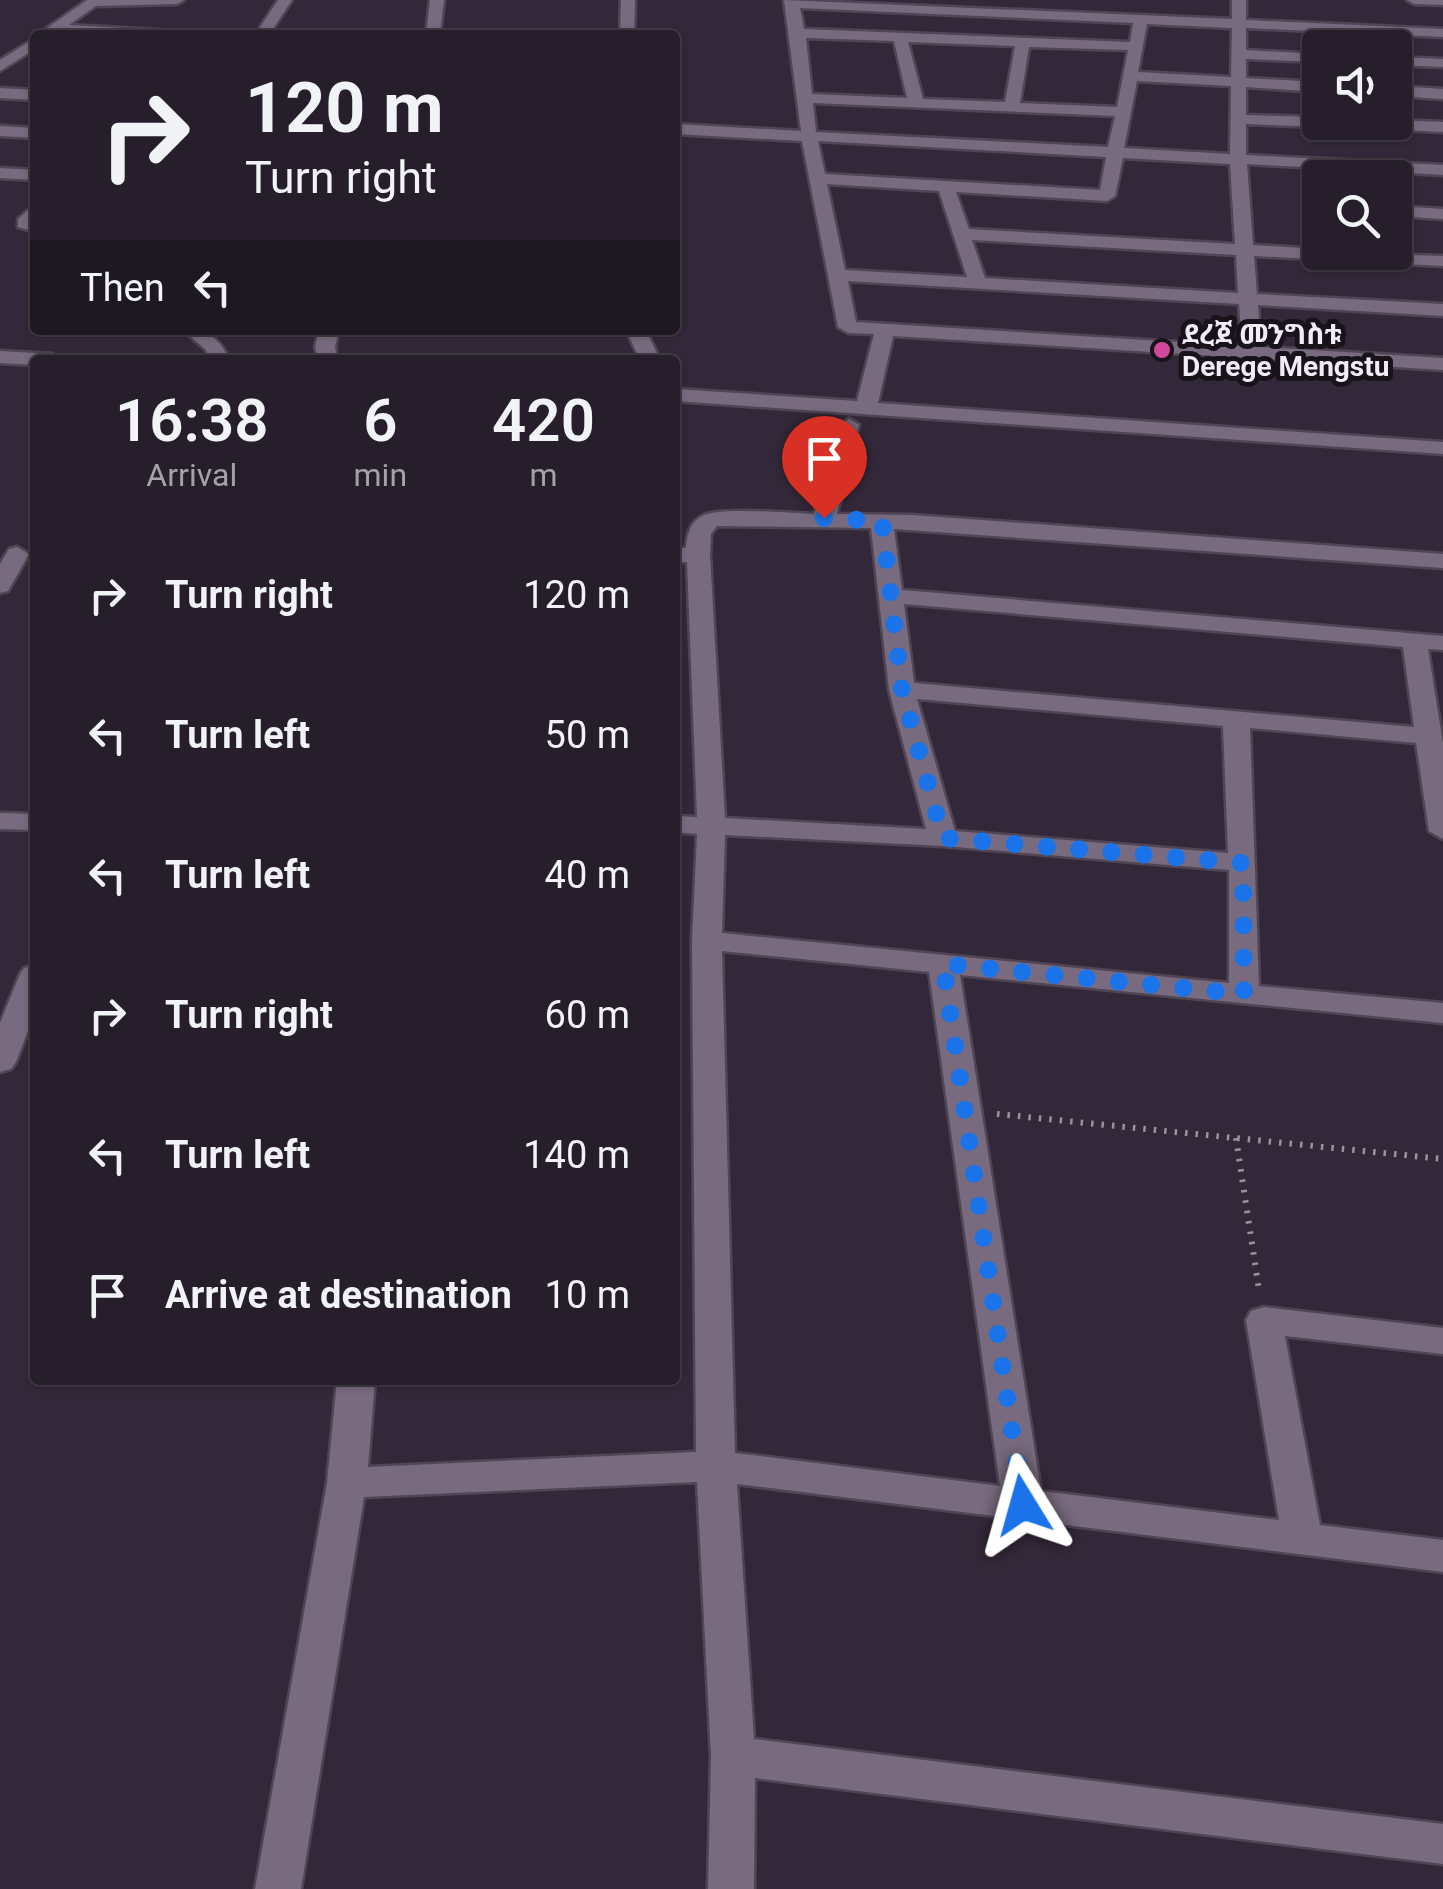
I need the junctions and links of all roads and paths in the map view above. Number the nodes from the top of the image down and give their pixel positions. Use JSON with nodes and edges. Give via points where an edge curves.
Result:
{"nodes":[{"id":1,"x":285,"y":0,"type":"edge"},
{"id":2,"x":436,"y":0,"type":"edge"},
{"id":3,"x":628,"y":0,"type":"edge"},
{"id":4,"x":1240,"y":0,"type":"edge"},
{"id":5,"x":1414,"y":0,"type":"edge"},
{"id":6,"x":1443,"y":1,"type":"edge"},
{"id":7,"x":791,"y":2,"type":"edge"},
{"id":8,"x":1016,"y":7,"type":"edge"},
{"id":9,"x":1141,"y":20,"type":"junction"},
{"id":10,"x":162,"y":22,"type":"edge"},
{"id":11,"x":1239,"y":24,"type":"junction"},
{"id":12,"x":52,"y":30,"type":"edge"},
{"id":13,"x":72,"y":30,"type":"edge"},
{"id":14,"x":265,"y":30,"type":"edge"},
{"id":15,"x":433,"y":30,"type":"edge"},
{"id":16,"x":627,"y":30,"type":"edge"},
{"id":17,"x":798,"y":33,"type":"junction"},
{"id":18,"x":1439,"y":33,"type":"edge"},
{"id":19,"x":900,"y":36,"type":"junction"},
{"id":20,"x":1023,"y":42,"type":"junction"},
{"id":21,"x":30,"y":46,"type":"edge"},
{"id":22,"x":1133,"y":46,"type":"junction"},
{"id":23,"x":1241,"y":54,"type":"junction"},
{"id":24,"x":14,"y":57,"type":"junction"},
{"id":25,"x":1302,"y":57,"type":"edge"},
{"id":26,"x":30,"y":58,"type":"edge"},
{"id":27,"x":1443,"y":59,"type":"edge"},
{"id":28,"x":1412,"y":60,"type":"edge"},
{"id":29,"x":0,"y":68,"type":"edge"},
{"id":30,"x":1130,"y":76,"type":"junction"},
{"id":31,"x":1238,"y":83,"type":"junction"},
{"id":32,"x":1302,"y":86,"type":"edge"},
{"id":33,"x":0,"y":93,"type":"edge"},
{"id":34,"x":1412,"y":93,"type":"edge"},
{"id":35,"x":1443,"y":94,"type":"edge"},
{"id":36,"x":30,"y":95,"type":"edge"},
{"id":37,"x":803,"y":98,"type":"junction"},
{"id":38,"x":916,"y":102,"type":"junction"},
{"id":39,"x":1012,"y":106,"type":"junction"},
{"id":40,"x":1126,"y":112,"type":"junction"},
{"id":41,"x":1238,"y":118,"type":"junction"},
{"id":42,"x":1302,"y":121,"type":"edge"},
{"id":43,"x":1412,"y":126,"type":"edge"},
{"id":44,"x":1443,"y":127,"type":"edge"},
{"id":45,"x":680,"y":129,"type":"edge"},
{"id":46,"x":0,"y":132,"type":"edge"},
{"id":47,"x":30,"y":133,"type":"edge"},
{"id":48,"x":809,"y":136,"type":"junction"},
{"id":49,"x":1115,"y":152,"type":"junction"},
{"id":50,"x":1238,"y":158,"type":"junction"},
{"id":51,"x":1302,"y":165,"type":"edge"},
{"id":52,"x":1412,"y":170,"type":"edge"},
{"id":53,"x":1443,"y":170,"type":"edge"},
{"id":54,"x":0,"y":174,"type":"edge"},
{"id":55,"x":30,"y":176,"type":"edge"},
{"id":56,"x":818,"y":178,"type":"junction"},
{"id":57,"x":946,"y":186,"type":"junction"},
{"id":58,"x":1412,"y":212,"type":"edge"},
{"id":59,"x":1443,"y":214,"type":"edge"},
{"id":60,"x":1107,"y":219,"type":"junction"},
{"id":61,"x":964,"y":234,"type":"junction"},
{"id":62,"x":1242,"y":250,"type":"junction"},
{"id":63,"x":1302,"y":252,"type":"edge"},
{"id":64,"x":1412,"y":258,"type":"edge"},
{"id":65,"x":1443,"y":261,"type":"edge"},
{"id":66,"x":837,"y":275,"type":"junction"},
{"id":67,"x":977,"y":282,"type":"junction"},
{"id":68,"x":1248,"y":298,"type":"junction"},
{"id":69,"x":1443,"y":310,"type":"edge"},
{"id":70,"x":884,"y":329,"type":"junction"},
{"id":71,"x":199,"y":335,"type":"edge"},
{"id":72,"x":0,"y":349,"type":"edge"},
{"id":73,"x":1252,"y":352,"type":"junction"},
{"id":74,"x":218,"y":355,"type":"edge"},
{"id":75,"x":0,"y":357,"type":"edge"},
{"id":76,"x":30,"y":357,"type":"edge"},
{"id":77,"x":30,"y":359,"type":"edge"},
{"id":78,"x":1443,"y":364,"type":"edge"},
{"id":79,"x":680,"y":395,"type":"edge"},
{"id":80,"x":866,"y":408,"type":"junction"},
{"id":81,"x":680,"y":414,"type":"edge"},
{"id":82,"x":849,"y":426,"type":"junction"},
{"id":83,"x":1443,"y":448,"type":"edge"},
{"id":84,"x":1443,"y":465,"type":"edge"},
{"id":85,"x":824,"y":518,"type":"junction"},
{"id":86,"x":882,"y":521,"type":"junction"},
{"id":87,"x":17,"y":554,"type":"dead end"},
{"id":88,"x":687,"y":555,"type":"edge"},
{"id":89,"x":1443,"y":562,"type":"edge"},
{"id":90,"x":0,"y":586,"type":"edge"},
{"id":91,"x":890,"y":596,"type":"junction"},
{"id":92,"x":1414,"y":641,"type":"junction"},
{"id":93,"x":1443,"y":643,"type":"edge"},
{"id":94,"x":902,"y":690,"type":"junction"},
{"id":95,"x":1236,"y":718,"type":"junction"},
{"id":96,"x":1428,"y":736,"type":"junction"},
{"id":97,"x":0,"y":821,"type":"edge"},
{"id":98,"x":30,"y":822,"type":"edge"},
{"id":99,"x":680,"y":824,"type":"edge"},
{"id":100,"x":711,"y":825,"type":"junction"},
{"id":101,"x":1443,"y":831,"type":"edge"},
{"id":102,"x":943,"y":838,"type":"junction"},
{"id":103,"x":1243,"y":863,"type":"junction"},
{"id":104,"x":707,"y":941,"type":"junction"},
{"id":105,"x":943,"y":964,"type":"junction"},
{"id":106,"x":30,"y":987,"type":"edge"},
{"id":107,"x":1244,"y":994,"type":"junction"},
{"id":108,"x":1443,"y":1013,"type":"edge"},
{"id":109,"x":0,"y":1062,"type":"edge"},
{"id":110,"x":967,"y":1111,"type":"junction"},
{"id":111,"x":1236,"y":1138,"type":"junction"},
{"id":112,"x":1443,"y":1160,"type":"edge"},
{"id":113,"x":1264,"y":1320,"type":"junction"},
{"id":114,"x":1443,"y":1341,"type":"edge"},
{"id":115,"x":356,"y":1385,"type":"edge"},
{"id":116,"x":716,"y":1466,"type":"junction"},
{"id":117,"x":347,"y":1483,"type":"junction"},
{"id":118,"x":1023,"y":1505,"type":"junction"},
{"id":119,"x":1302,"y":1537,"type":"junction"},
{"id":120,"x":1443,"y":1556,"type":"edge"},
{"id":121,"x":734,"y":1756,"type":"junction"},
{"id":122,"x":1443,"y":1844,"type":"edge"},
{"id":123,"x":278,"y":1889,"type":"edge"},
{"id":124,"x":731,"y":1889,"type":"edge"}],
"edges":[{"from":1,"to":14,"type":"street"},
{"from":2,"to":15,"type":"street"},
{"from":3,"to":16,"type":"street"},
{"from":4,"to":11,"type":"street"},
{"from":5,"to":6,"type":"street"},
{"from":7,"to":8,"type":"street"},
{"from":7,"to":17,"type":"street"},
{"from":8,"to":9,"type":"street"},
{"from":9,"to":11,"type":"street"},
{"from":9,"to":22,"type":"street"},
{"from":10,"to":12,"type":"street","via":[[177,0],[93,2]]},
{"from":10,"to":13,"type":"street"},
{"from":11,"to":18,"type":"street"},
{"from":11,"to":23,"type":"street"},
{"from":17,"to":19,"type":"street"},
{"from":17,"to":37,"type":"street"},
{"from":18,"to":27,"type":"street"},
{"from":19,"to":20,"type":"street"},
{"from":19,"to":38,"type":"street"},
{"from":20,"to":22,"type":"street"},
{"from":20,"to":39,"type":"street"},
{"from":21,"to":24,"type":"street"},
{"from":22,"to":30,"type":"street"},
{"from":23,"to":25,"type":"street"},
{"from":23,"to":31,"type":"street"},
{"from":24,"to":26,"type":"street"},
{"from":24,"to":29,"type":"street"},
{"from":27,"to":28,"type":"street"},
{"from":30,"to":31,"type":"street"},
{"from":30,"to":40,"type":"street"},
{"from":31,"to":32,"type":"street"},
{"from":31,"to":41,"type":"street"},
{"from":33,"to":36,"type":"street"},
{"from":34,"to":35,"type":"street"},
{"from":37,"to":38,"type":"street"},
{"from":37,"to":48,"type":"street"},
{"from":38,"to":39,"type":"street"},
{"from":39,"to":40,"type":"street"},
{"from":40,"to":49,"type":"street"},
{"from":41,"to":42,"type":"street"},
{"from":41,"to":50,"type":"street"},
{"from":43,"to":44,"type":"street"},
{"from":45,"to":48,"type":"street"},
{"from":46,"to":47,"type":"street"},
{"from":48,"to":49,"type":"street"},
{"from":48,"to":56,"type":"street"},
{"from":49,"to":50,"type":"street"},
{"from":49,"to":60,"type":"street"},
{"from":50,"to":51,"type":"street"},
{"from":50,"to":62,"type":"street"},
{"from":52,"to":53,"type":"street"},
{"from":54,"to":55,"type":"street"},
{"from":56,"to":57,"type":"street"},
{"from":56,"to":66,"type":"street"},
{"from":57,"to":60,"type":"street"},
{"from":57,"to":61,"type":"street"},
{"from":58,"to":59,"type":"street"},
{"from":60,"to":61,"type":"street"},
{"from":60,"to":62,"type":"street"},
{"from":61,"to":67,"type":"street"},
{"from":62,"to":63,"type":"street"},
{"from":62,"to":68,"type":"street"},
{"from":64,"to":65,"type":"street"},
{"from":66,"to":67,"type":"street"},
{"from":66,"to":70,"type":"street","via":[[848,327]]},
{"from":67,"to":68,"type":"street"},
{"from":68,"to":69,"type":"street"},
{"from":68,"to":73,"type":"street"},
{"from":70,"to":73,"type":"street"},
{"from":70,"to":80,"type":"street"},
{"from":71,"to":74,"type":"street"},
{"from":72,"to":76,"type":"street"},
{"from":73,"to":78,"type":"street"},
{"from":75,"to":77,"type":"street"},
{"from":79,"to":80,"type":"street"},
{"from":80,"to":83,"type":"street"},
{"from":81,"to":82,"type":"street"},
{"from":82,"to":84,"type":"street"},
{"from":82,"to":85,"type":"street"},
{"from":85,"to":86,"type":"street"},
{"from":85,"to":88,"type":"street","via":[[713,518]]},
{"from":86,"to":89,"type":"street"},
{"from":86,"to":91,"type":"street"},
{"from":87,"to":90,"type":"street"},
{"from":88,"to":100,"type":"street"},
{"from":91,"to":92,"type":"street"},
{"from":91,"to":94,"type":"street"},
{"from":92,"to":93,"type":"street"},
{"from":92,"to":96,"type":"street"},
{"from":94,"to":95,"type":"street"},
{"from":94,"to":102,"type":"street"},
{"from":95,"to":96,"type":"street"},
{"from":95,"to":103,"type":"street"},
{"from":96,"to":101,"type":"street"},
{"from":97,"to":98,"type":"street"},
{"from":99,"to":100,"type":"street"},
{"from":100,"to":102,"type":"street"},
{"from":100,"to":104,"type":"street"},
{"from":102,"to":103,"type":"street"},
{"from":103,"to":107,"type":"street"},
{"from":104,"to":105,"type":"street"},
{"from":104,"to":116,"type":"street"},
{"from":105,"to":107,"type":"street"},
{"from":105,"to":110,"type":"street"},
{"from":106,"to":109,"type":"street"},
{"from":107,"to":108,"type":"street"},
{"from":110,"to":111,"type":"path"},
{"from":110,"to":118,"type":"street"},
{"from":111,"to":112,"type":"path"},
{"from":111,"to":113,"type":"path"},
{"from":113,"to":114,"type":"street"},
{"from":113,"to":119,"type":"street"},
{"from":115,"to":117,"type":"street"},
{"from":116,"to":117,"type":"street"},
{"from":116,"to":118,"type":"street"},
{"from":116,"to":121,"type":"street"},
{"from":117,"to":123,"type":"street"},
{"from":118,"to":119,"type":"street"},
{"from":119,"to":120,"type":"street"},
{"from":121,"to":122,"type":"street"},
{"from":121,"to":124,"type":"street"}]}
